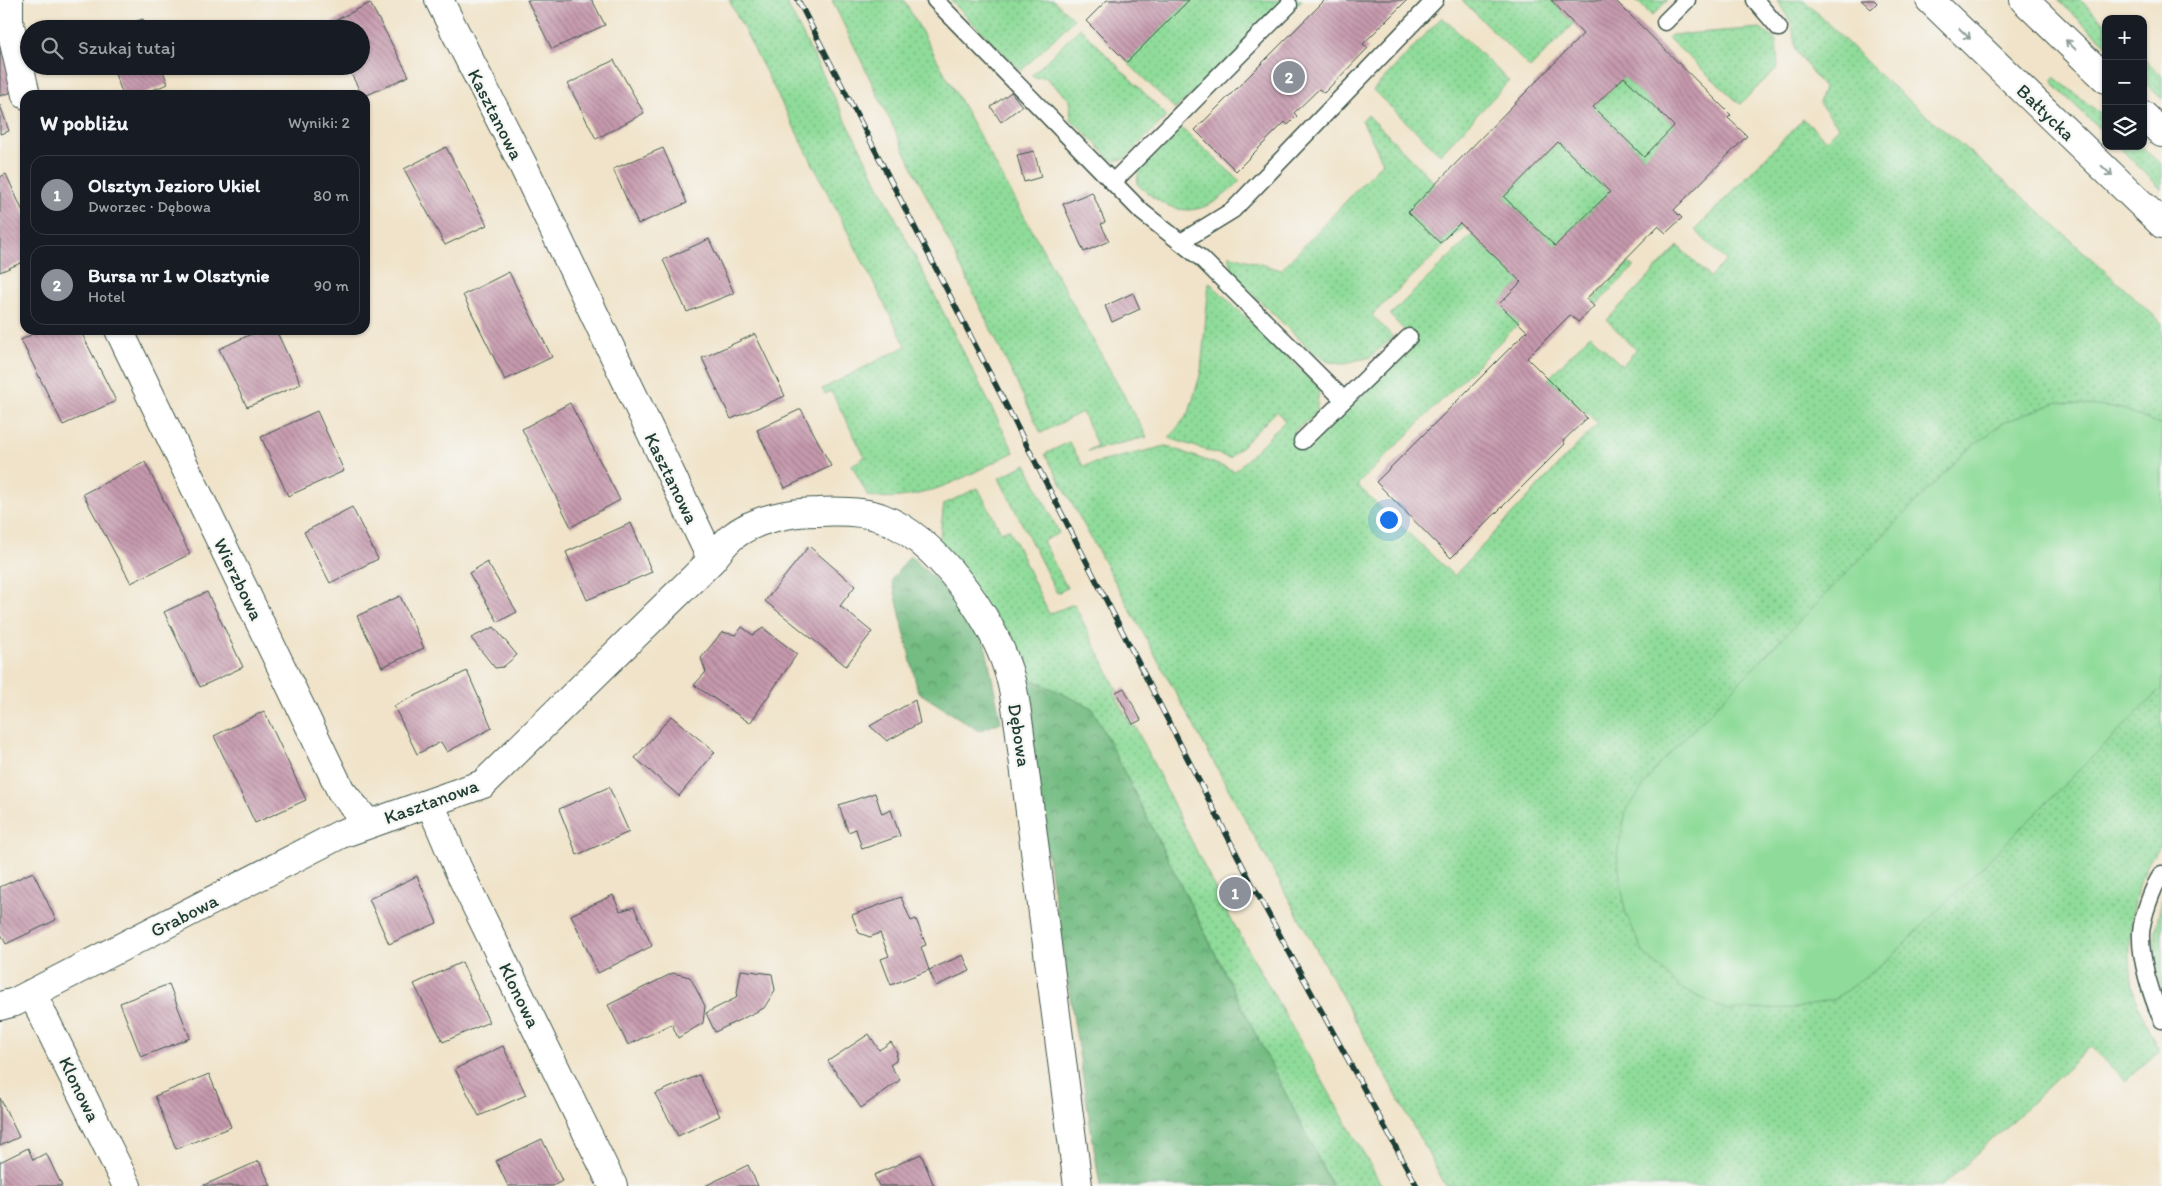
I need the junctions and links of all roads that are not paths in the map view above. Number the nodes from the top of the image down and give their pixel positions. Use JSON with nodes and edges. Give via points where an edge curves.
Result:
{"nodes":[{"id":1,"x":9,"y":0,"type":"edge"},
{"id":2,"x":439,"y":0,"type":"edge"},
{"id":3,"x":935,"y":0,"type":"edge"},
{"id":4,"x":1434,"y":0,"type":"edge"},
{"id":5,"x":1687,"y":0,"type":"edge"},
{"id":6,"x":1755,"y":0,"type":"edge"},
{"id":7,"x":1930,"y":0,"type":"edge"},
{"id":8,"x":2024,"y":0,"type":"edge"},
{"id":9,"x":1289,"y":5,"type":"dead end"},
{"id":10,"x":1665,"y":22,"type":"dead end"},
{"id":11,"x":1779,"y":28,"type":"dead end"},
{"id":12,"x":20,"y":67,"type":"edge"},
{"id":13,"x":22,"y":75,"type":"edge"},
{"id":14,"x":2102,"y":75,"type":"edge"},
{"id":15,"x":25,"y":90,"type":"edge"},
{"id":16,"x":2147,"y":119,"type":"edge"},
{"id":17,"x":2162,"y":133,"type":"edge"},
{"id":18,"x":1113,"y":182,"type":"junction"},
{"id":19,"x":2162,"y":224,"type":"edge"},
{"id":20,"x":1181,"y":242,"type":"junction"},
{"id":21,"x":121,"y":335,"type":"edge"},
{"id":22,"x":1409,"y":337,"type":"dead end"},
{"id":23,"x":1344,"y":400,"type":"junction"},
{"id":24,"x":1302,"y":440,"type":"dead end"},
{"id":25,"x":712,"y":560,"type":"junction"},
{"id":26,"x":430,"y":803,"type":"junction"},
{"id":27,"x":368,"y":823,"type":"junction"},
{"id":28,"x":2162,"y":874,"type":"edge"},
{"id":29,"x":32,"y":993,"type":"junction"},
{"id":30,"x":0,"y":1006,"type":"edge"},
{"id":31,"x":2162,"y":1020,"type":"edge"},
{"id":32,"x":127,"y":1186,"type":"edge"},
{"id":33,"x":613,"y":1186,"type":"edge"},
{"id":34,"x":1078,"y":1186,"type":"edge"}],
"edges":[{"from":1,"to":12,"type":"street"},
{"from":2,"to":25,"type":"street","name":"Kasztanowa","via":[[522,163]]},
{"from":3,"to":18,"type":"lane"},
{"from":4,"to":20,"type":"lane","via":[[1233,210]]},
{"from":5,"to":10,"type":"lane"},
{"from":6,"to":11,"type":"lane"},
{"from":7,"to":19,"type":"street","name":"Bałtycka","one_way":true},
{"from":14,"to":8,"type":"street","one_way":true},
{"from":9,"to":18,"type":"lane"},
{"from":13,"to":15,"type":"street"},
{"from":16,"to":17,"type":"street"},
{"from":18,"to":20,"type":"lane","via":[[1142,212]]},
{"from":20,"to":23,"type":"lane"},
{"from":21,"to":27,"type":"street","name":"Wierzbowa","via":[[341,791]]},
{"from":22,"to":23,"type":"lane"},
{"from":23,"to":24,"type":"lane"},
{"from":25,"to":26,"type":"street","name":"Kasztanowa","via":[[483,784]]},
{"from":25,"to":34,"type":"street","name":"Dębowa","via":[[732,537],[780,517],[834,511],[882,518],[915,537],[931,552],[968,595],[988,627],[1008,670],[1019,726]]},
{"from":26,"to":27,"type":"street","name":"Kasztanowa"},
{"from":26,"to":33,"type":"street","name":"Klonowa","via":[[458,869]]},
{"from":27,"to":29,"type":"street","name":"Grabowa"},
{"from":28,"to":31,"type":"lane","via":[[2155,884],[2141,932],[2150,993]]},
{"from":29,"to":30,"type":"street","name":"Grabowa"},
{"from":29,"to":32,"type":"street","name":"Klonowa"}]}
